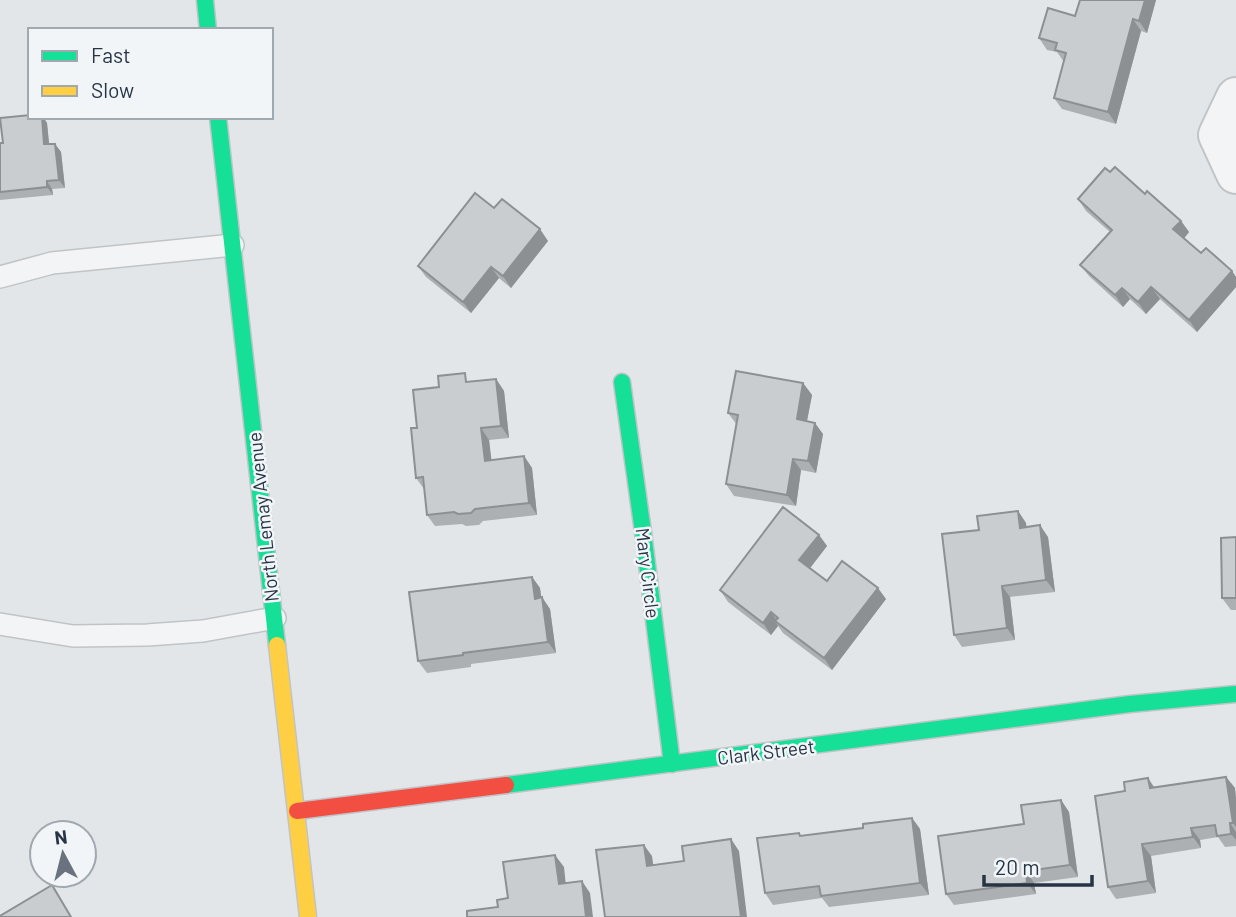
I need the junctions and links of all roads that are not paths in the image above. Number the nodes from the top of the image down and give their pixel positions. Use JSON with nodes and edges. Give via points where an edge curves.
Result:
{"nodes":[{"id":1,"x":205,"y":0,"type":"edge"},
{"id":2,"x":208,"y":28,"type":"edge"},
{"id":3,"x":1236,"y":97,"type":"edge"},
{"id":4,"x":218,"y":119,"type":"edge"},
{"id":5,"x":1236,"y":174,"type":"edge"},
{"id":6,"x":233,"y":245,"type":"junction"},
{"id":7,"x":0,"y":277,"type":"edge"},
{"id":8,"x":622,"y":382,"type":"dead end"},
{"id":9,"x":275,"y":618,"type":"junction"},
{"id":10,"x":0,"y":624,"type":"edge"},
{"id":11,"x":1236,"y":694,"type":"edge"},
{"id":12,"x":672,"y":764,"type":"junction"},
{"id":13,"x":297,"y":811,"type":"junction"},
{"id":14,"x":308,"y":917,"type":"edge"}],
"edges":[{"from":1,"to":2,"type":"street"},
{"from":3,"to":5,"type":"street","via":[[1218,135]]},
{"from":4,"to":6,"type":"street","name":"North Lemay Avenue"},
{"from":6,"to":7,"type":"lane","via":[[52,263]]},
{"from":6,"to":9,"type":"street","name":"North Lemay Avenue"},
{"from":8,"to":12,"type":"street","name":"Mary Circle"},
{"from":9,"to":10,"type":"lane","via":[[148,635],[73,636]]},
{"from":9,"to":13,"type":"street","name":"North Lemay Avenue"},
{"from":11,"to":12,"type":"street","name":"Clark Street"},
{"from":12,"to":13,"type":"street","name":"Clark Street"},
{"from":13,"to":14,"type":"street","name":"North Lemay Avenue"}]}
